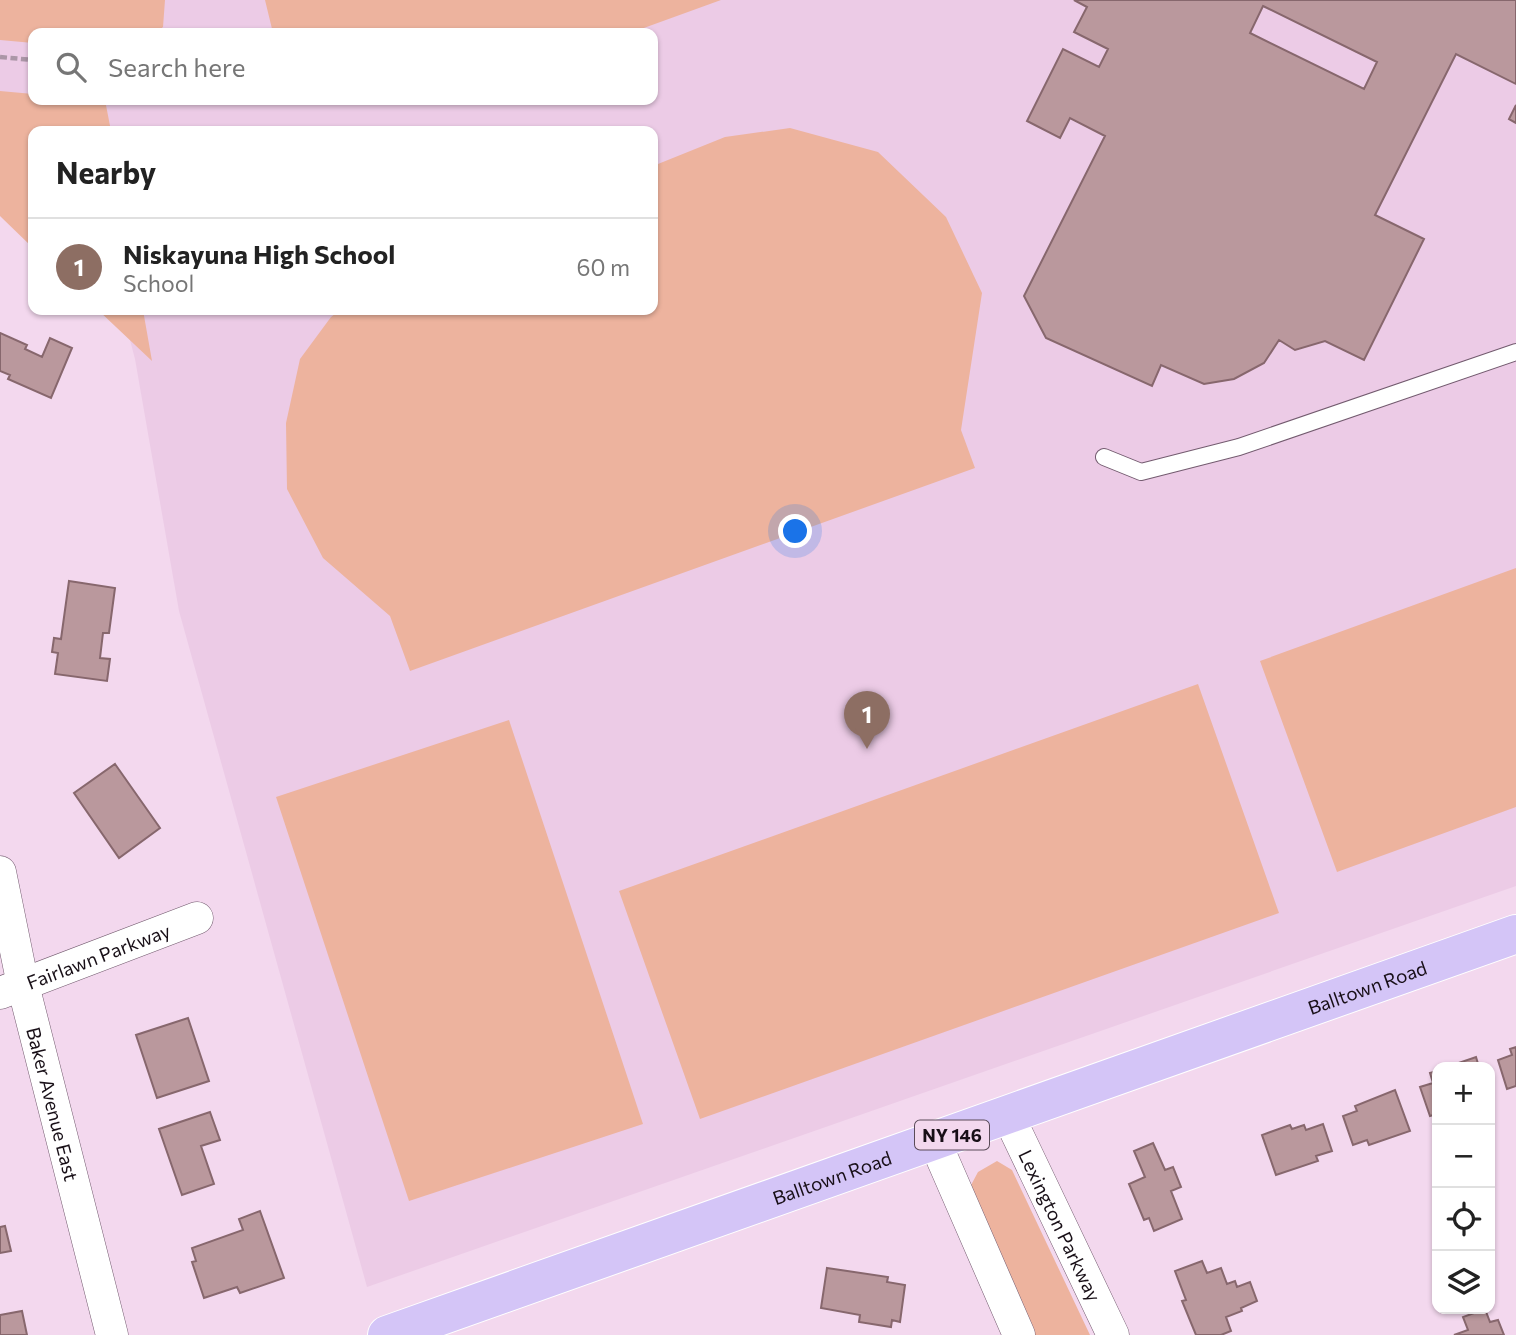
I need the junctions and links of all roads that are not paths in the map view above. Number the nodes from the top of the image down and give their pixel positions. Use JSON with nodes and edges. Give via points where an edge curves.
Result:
{"nodes":[{"id":1,"x":1516,"y":352,"type":"edge"},
{"id":2,"x":1104,"y":457,"type":"dead end"},
{"id":3,"x":0,"y":872,"type":"edge"},
{"id":4,"x":197,"y":918,"type":"dead end"},
{"id":5,"x":1516,"y":934,"type":"edge"},
{"id":6,"x":11,"y":989,"type":"edge"},
{"id":7,"x":1008,"y":1115,"type":"junction"},
{"id":8,"x":934,"y":1142,"type":"junction"},
{"id":9,"x":112,"y":1335,"type":"edge"},
{"id":10,"x":387,"y":1335,"type":"edge"},
{"id":11,"x":1019,"y":1335,"type":"edge"},
{"id":12,"x":1113,"y":1335,"type":"edge"}],
"edges":[{"from":1,"to":2,"type":"lane","via":[[1239,447],[1166,466],[1141,472]]},
{"from":3,"to":6,"type":"street","name":"Baker Avenue East"},
{"from":4,"to":6,"type":"street","name":"Fairlawn Parkway"},
{"from":5,"to":7,"type":"main road","name":"Balltown Road","number":"NY 146"},
{"from":6,"to":9,"type":"street","name":"Baker Avenue East"},
{"from":7,"to":8,"type":"main road","name":"Balltown Road","number":"NY 146"},
{"from":7,"to":12,"type":"street","name":"Lexington Parkway"},
{"from":8,"to":10,"type":"main road","name":"Balltown Road","number":"NY 146"},
{"from":8,"to":11,"type":"street"}]}
